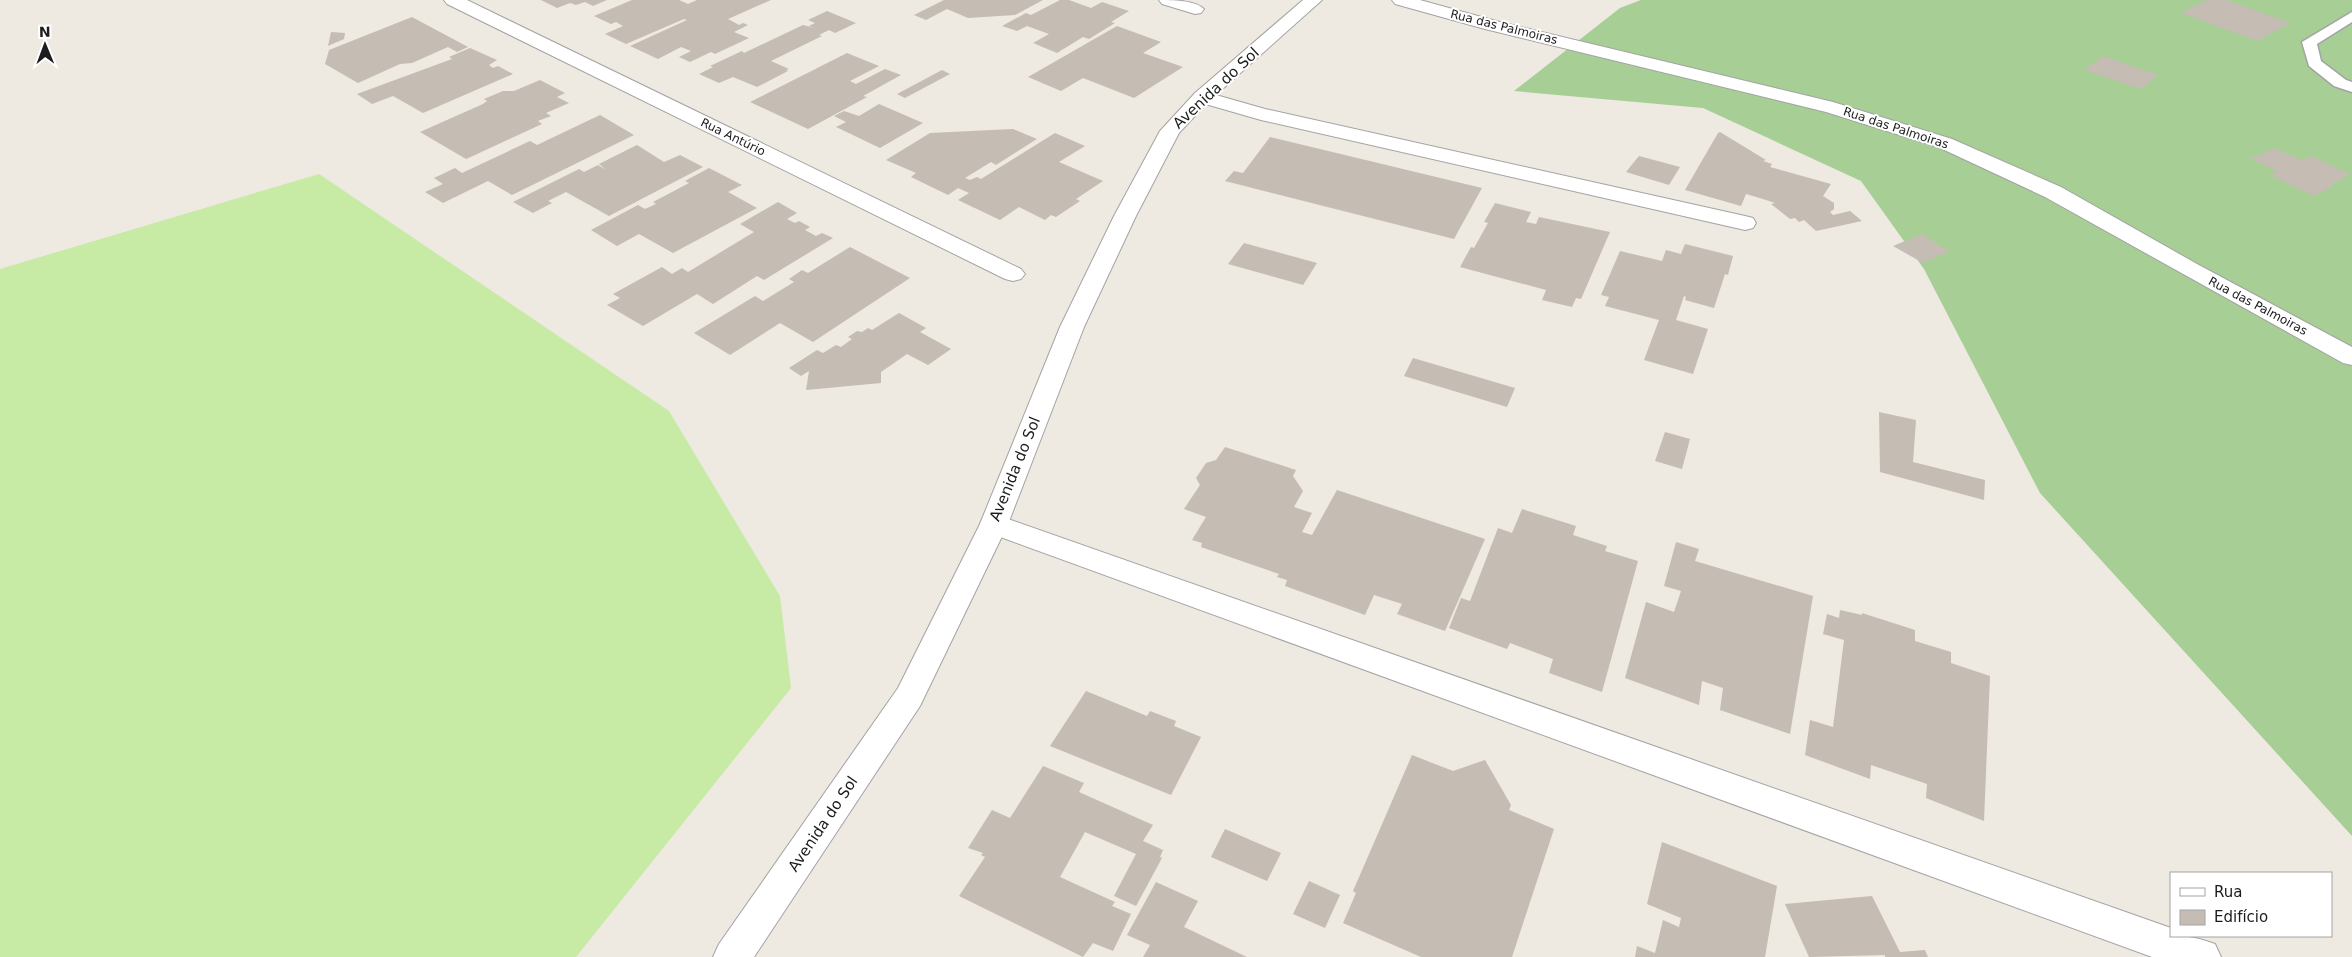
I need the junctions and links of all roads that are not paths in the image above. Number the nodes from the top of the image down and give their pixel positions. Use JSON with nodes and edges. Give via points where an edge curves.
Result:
{"nodes":[{"id":1,"x":453,"y":0,"type":"edge"},
{"id":2,"x":1168,"y":0,"type":"edge"},
{"id":3,"x":1313,"y":0,"type":"edge"},
{"id":4,"x":1401,"y":0,"type":"edge"},
{"id":5,"x":1195,"y":9,"type":"dead end"},
{"id":6,"x":2352,"y":16,"type":"edge"},
{"id":7,"x":2352,"y":87,"type":"edge"},
{"id":8,"x":1202,"y":97,"type":"junction"},
{"id":9,"x":1745,"y":223,"type":"dead end"},
{"id":10,"x":1012,"y":274,"type":"dead end"},
{"id":11,"x":2352,"y":357,"type":"edge"},
{"id":12,"x":994,"y":524,"type":"junction"},
{"id":13,"x":732,"y":957,"type":"edge"},
{"id":14,"x":2202,"y":957,"type":"edge"}],
"edges":[{"from":1,"to":10,"type":"street","name":"Rua Antúrio"},
{"from":2,"to":5,"type":"street"},
{"from":3,"to":8,"type":"street","name":"Avenida do Sol"},
{"from":4,"to":11,"type":"street","name":"Rua das Palmoiras","via":[[1833,108],[1945,143],[2053,192]]},
{"from":6,"to":7,"type":"lane","via":[[2309,42],[2314,62]]},
{"from":8,"to":9,"type":"street","via":[[1261,114]]},
{"from":8,"to":12,"type":"street","name":"Avenida do Sol","via":[[1170,131],[1125,216],[1072,327]]},
{"from":12,"to":13,"type":"street","name":"Avenida do Sol","via":[[910,697]]},
{"from":12,"to":14,"type":"street"}]}
